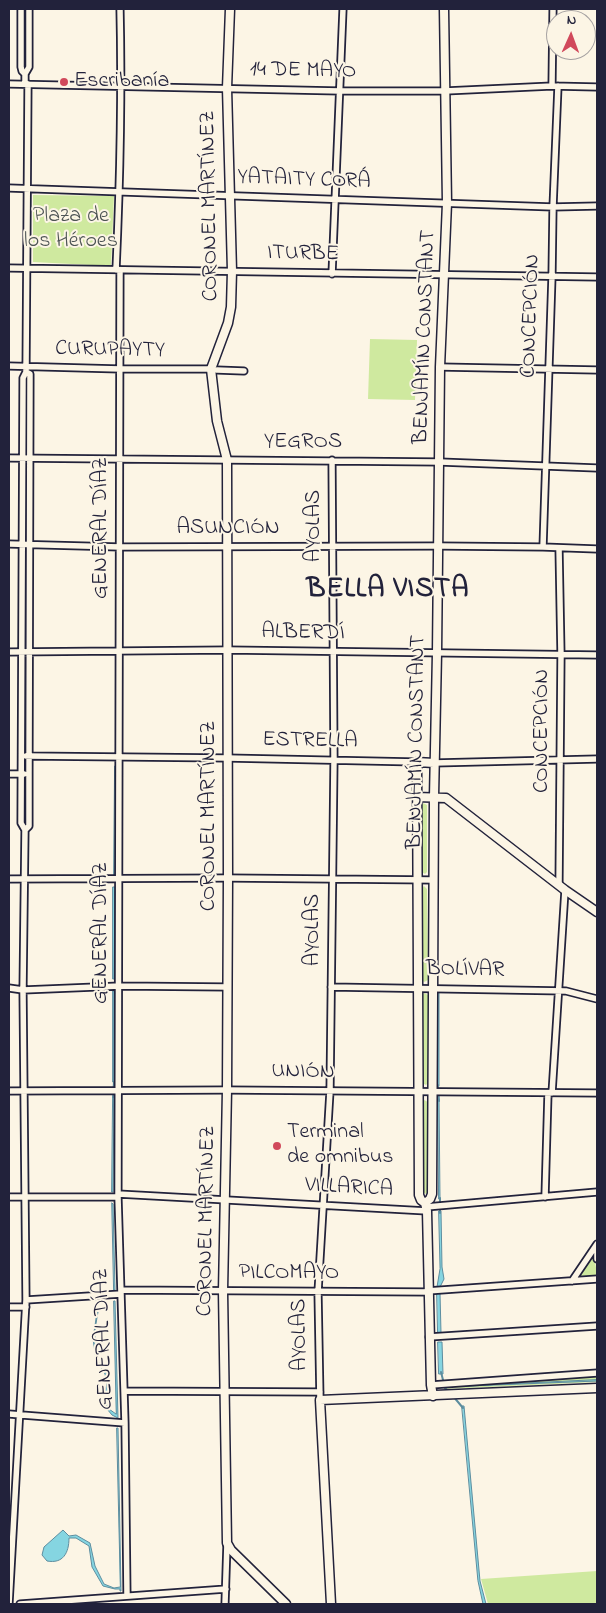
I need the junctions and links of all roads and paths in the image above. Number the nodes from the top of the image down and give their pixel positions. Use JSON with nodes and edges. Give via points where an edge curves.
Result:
{"nodes":[{"id":1,"x":21,"y":9,"type":"edge"},
{"id":2,"x":29,"y":9,"type":"edge"},
{"id":3,"x":120,"y":9,"type":"edge"},
{"id":4,"x":230,"y":9,"type":"edge"},
{"id":5,"x":343,"y":9,"type":"edge"},
{"id":6,"x":444,"y":9,"type":"edge"},
{"id":7,"x":554,"y":9,"type":"edge"},
{"id":8,"x":25,"y":74,"type":"junction"},
{"id":9,"x":9,"y":84,"type":"edge"},
{"id":10,"x":27,"y":84,"type":"junction"},
{"id":11,"x":555,"y":86,"type":"junction"},
{"id":12,"x":122,"y":87,"type":"junction"},
{"id":13,"x":597,"y":87,"type":"edge"},
{"id":14,"x":227,"y":88,"type":"junction"},
{"id":15,"x":340,"y":91,"type":"junction"},
{"id":16,"x":445,"y":91,"type":"junction"},
{"id":17,"x":9,"y":188,"type":"edge"},
{"id":18,"x":27,"y":189,"type":"junction"},
{"id":19,"x":120,"y":191,"type":"junction"},
{"id":20,"x":229,"y":196,"type":"junction"},
{"id":21,"x":334,"y":200,"type":"junction"},
{"id":22,"x":447,"y":203,"type":"junction"},
{"id":23,"x":597,"y":206,"type":"edge"},
{"id":24,"x":552,"y":208,"type":"junction"},
{"id":25,"x":9,"y":268,"type":"edge"},
{"id":26,"x":27,"y":269,"type":"junction"},
{"id":27,"x":118,"y":270,"type":"junction"},
{"id":28,"x":232,"y":271,"type":"junction"},
{"id":29,"x":332,"y":274,"type":"junction"},
{"id":30,"x":443,"y":275,"type":"junction"},
{"id":31,"x":552,"y":276,"type":"junction"},
{"id":32,"x":597,"y":277,"type":"edge"},
{"id":33,"x":9,"y":366,"type":"edge"},
{"id":34,"x":440,"y":367,"type":"junction"},
{"id":35,"x":26,"y":369,"type":"junction"},
{"id":36,"x":120,"y":369,"type":"junction"},
{"id":37,"x":548,"y":369,"type":"junction"},
{"id":38,"x":214,"y":370,"type":"junction"},
{"id":39,"x":597,"y":370,"type":"edge"},
{"id":40,"x":244,"y":371,"type":"dead end"},
{"id":41,"x":9,"y":458,"type":"edge"},
{"id":42,"x":23,"y":458,"type":"junction"},
{"id":43,"x":30,"y":458,"type":"junction"},
{"id":44,"x":120,"y":460,"type":"junction"},
{"id":45,"x":227,"y":460,"type":"junction"},
{"id":46,"x":332,"y":460,"type":"junction"},
{"id":47,"x":440,"y":462,"type":"junction"},
{"id":48,"x":545,"y":467,"type":"junction"},
{"id":49,"x":597,"y":468,"type":"edge"},
{"id":50,"x":9,"y":544,"type":"edge"},
{"id":51,"x":22,"y":545,"type":"junction"},
{"id":52,"x":30,"y":545,"type":"junction"},
{"id":53,"x":227,"y":546,"type":"junction"},
{"id":54,"x":439,"y":546,"type":"junction"},
{"id":55,"x":120,"y":547,"type":"junction"},
{"id":56,"x":333,"y":547,"type":"junction"},
{"id":57,"x":543,"y":547,"type":"junction"},
{"id":58,"x":559,"y":548,"type":"junction"},
{"id":59,"x":597,"y":550,"type":"edge"},
{"id":60,"x":228,"y":650,"type":"junction"},
{"id":61,"x":119,"y":651,"type":"junction"},
{"id":62,"x":9,"y":652,"type":"edge"},
{"id":63,"x":22,"y":652,"type":"junction"},
{"id":64,"x":30,"y":652,"type":"junction"},
{"id":65,"x":333,"y":652,"type":"junction"},
{"id":66,"x":437,"y":653,"type":"junction"},
{"id":67,"x":561,"y":655,"type":"junction"},
{"id":68,"x":597,"y":655,"type":"edge"},
{"id":69,"x":21,"y":756,"type":"junction"},
{"id":70,"x":29,"y":756,"type":"junction"},
{"id":71,"x":116,"y":758,"type":"junction"},
{"id":72,"x":228,"y":758,"type":"junction"},
{"id":73,"x":597,"y":759,"type":"edge"},
{"id":74,"x":334,"y":760,"type":"junction"},
{"id":75,"x":560,"y":760,"type":"junction"},
{"id":76,"x":416,"y":762,"type":"junction"},
{"id":77,"x":434,"y":763,"type":"junction"},
{"id":78,"x":9,"y":774,"type":"edge"},
{"id":79,"x":21,"y":774,"type":"junction"},
{"id":80,"x":29,"y":774,"type":"junction"},
{"id":81,"x":417,"y":797,"type":"junction"},
{"id":82,"x":434,"y":797,"type":"junction"},
{"id":83,"x":25,"y":830,"type":"junction"},
{"id":84,"x":228,"y":878,"type":"junction"},
{"id":85,"x":9,"y":879,"type":"edge"},
{"id":86,"x":24,"y":879,"type":"junction"},
{"id":87,"x":116,"y":880,"type":"junction"},
{"id":88,"x":331,"y":880,"type":"junction"},
{"id":89,"x":417,"y":880,"type":"junction"},
{"id":90,"x":433,"y":880,"type":"junction"},
{"id":91,"x":562,"y":888,"type":"junction"},
{"id":92,"x":597,"y":912,"type":"edge"},
{"id":93,"x":115,"y":986,"type":"junction"},
{"id":94,"x":227,"y":987,"type":"junction"},
{"id":95,"x":331,"y":987,"type":"junction"},
{"id":96,"x":418,"y":987,"type":"junction"},
{"id":97,"x":433,"y":987,"type":"junction"},
{"id":98,"x":9,"y":988,"type":"edge"},
{"id":99,"x":23,"y":990,"type":"junction"},
{"id":100,"x":557,"y":990,"type":"junction"},
{"id":101,"x":597,"y":999,"type":"edge"},
{"id":102,"x":25,"y":1090,"type":"junction"},
{"id":103,"x":115,"y":1090,"type":"junction"},
{"id":104,"x":227,"y":1090,"type":"junction"},
{"id":105,"x":9,"y":1091,"type":"edge"},
{"id":106,"x":330,"y":1091,"type":"junction"},
{"id":107,"x":418,"y":1092,"type":"junction"},
{"id":108,"x":436,"y":1092,"type":"junction"},
{"id":109,"x":550,"y":1093,"type":"junction"},
{"id":110,"x":597,"y":1093,"type":"edge"},
{"id":111,"x":597,"y":1192,"type":"edge"},
{"id":112,"x":116,"y":1196,"type":"junction"},
{"id":113,"x":9,"y":1197,"type":"edge"},
{"id":114,"x":25,"y":1197,"type":"junction"},
{"id":115,"x":544,"y":1197,"type":"junction"},
{"id":116,"x":225,"y":1200,"type":"junction"},
{"id":117,"x":323,"y":1205,"type":"junction"},
{"id":118,"x":426,"y":1207,"type":"junction"},
{"id":119,"x":597,"y":1244,"type":"edge"},
{"id":120,"x":597,"y":1249,"type":"edge"},
{"id":121,"x":597,"y":1260,"type":"edge"},
{"id":122,"x":597,"y":1279,"type":"edge"},
{"id":123,"x":572,"y":1281,"type":"junction"},
{"id":124,"x":223,"y":1291,"type":"junction"},
{"id":125,"x":318,"y":1292,"type":"junction"},
{"id":126,"x":428,"y":1292,"type":"junction"},
{"id":127,"x":118,"y":1293,"type":"junction"},
{"id":128,"x":26,"y":1303,"type":"junction"},
{"id":129,"x":9,"y":1307,"type":"edge"},
{"id":130,"x":597,"y":1326,"type":"edge"},
{"id":131,"x":430,"y":1337,"type":"junction"},
{"id":132,"x":597,"y":1373,"type":"edge"},
{"id":133,"x":431,"y":1385,"type":"junction"},
{"id":134,"x":597,"y":1388,"type":"edge"},
{"id":135,"x":124,"y":1391,"type":"junction"},
{"id":136,"x":224,"y":1391,"type":"junction"},
{"id":137,"x":320,"y":1396,"type":"junction"},
{"id":138,"x":433,"y":1396,"type":"junction"},
{"id":139,"x":9,"y":1414,"type":"edge"},
{"id":140,"x":19,"y":1415,"type":"junction"},
{"id":141,"x":120,"y":1423,"type":"junction"},
{"id":142,"x":227,"y":1543,"type":"junction"},
{"id":143,"x":226,"y":1589,"type":"junction"},
{"id":144,"x":123,"y":1597,"type":"junction"},
{"id":145,"x":9,"y":1604,"type":"edge"},
{"id":146,"x":20,"y":1604,"type":"edge"},
{"id":147,"x":225,"y":1604,"type":"edge"},
{"id":148,"x":286,"y":1604,"type":"edge"},
{"id":149,"x":331,"y":1604,"type":"edge"}],
"edges":[{"from":1,"to":8,"type":"street","via":[[21,67]]},
{"from":2,"to":8,"type":"street","via":[[29,67]]},
{"from":3,"to":12,"type":"street","name":"GENERAL DÍAZ"},
{"from":4,"to":14,"type":"street","name":"CORONEL MARTÍNEZ"},
{"from":5,"to":15,"type":"street"},
{"from":6,"to":16,"type":"street","name":"BENJAMÍN CONSTANT"},
{"from":7,"to":11,"type":"street","name":"CONCEPCIÓN"},
{"from":8,"to":10,"type":"street"},
{"from":9,"to":10,"type":"street","name":"14 DE MAYO"},
{"from":10,"to":12,"type":"street","name":"14 DE MAYO"},
{"from":10,"to":18,"type":"street"},
{"from":11,"to":13,"type":"street","name":"14 DE MAYO"},
{"from":11,"to":16,"type":"street","name":"14 DE MAYO"},
{"from":11,"to":24,"type":"street","name":"CONCEPCIÓN"},
{"from":12,"to":14,"type":"street","name":"14 DE MAYO"},
{"from":12,"to":19,"type":"street","name":"GENERAL DÍAZ"},
{"from":14,"to":15,"type":"street","name":"14 DE MAYO"},
{"from":14,"to":20,"type":"street","name":"CORONEL MARTÍNEZ"},
{"from":15,"to":16,"type":"street","name":"14 DE MAYO"},
{"from":15,"to":21,"type":"street"},
{"from":16,"to":22,"type":"street","name":"BENJAMÍN CONSTANT"},
{"from":17,"to":18,"type":"street","name":"YATAITY CORÁ"},
{"from":18,"to":19,"type":"street","name":"YATAITY CORÁ"},
{"from":18,"to":26,"type":"street"},
{"from":19,"to":20,"type":"street","name":"YATAITY CORÁ"},
{"from":19,"to":27,"type":"street","name":"GENERAL DÍAZ"},
{"from":20,"to":21,"type":"street","name":"YATAITY CORÁ"},
{"from":20,"to":28,"type":"street","name":"CORONEL MARTÍNEZ"},
{"from":21,"to":22,"type":"street","name":"YATAITY CORÁ"},
{"from":21,"to":29,"type":"street"},
{"from":22,"to":24,"type":"street","name":"YATAITY CORÁ"},
{"from":22,"to":30,"type":"street","name":"BENJAMÍN CONSTANT"},
{"from":23,"to":24,"type":"street","name":"YATAITY CORÁ"},
{"from":24,"to":31,"type":"street","name":"CONCEPCIÓN"},
{"from":25,"to":26,"type":"street","name":"ITURBE"},
{"from":26,"to":27,"type":"street","name":"ITURBE"},
{"from":26,"to":35,"type":"street"},
{"from":27,"to":28,"type":"street","name":"ITURBE"},
{"from":27,"to":36,"type":"street","name":"GENERAL DÍAZ"},
{"from":28,"to":29,"type":"street","name":"ITURBE"},
{"from":28,"to":38,"type":"street","name":"CORONEL MARTÍNEZ","via":[[230,315]]},
{"from":29,"to":30,"type":"street","name":"ITURBE"},
{"from":30,"to":31,"type":"street","name":"ITURBE"},
{"from":30,"to":34,"type":"street","name":"BENJAMÍN CONSTANT"},
{"from":31,"to":32,"type":"street","name":"ITURBE"},
{"from":31,"to":37,"type":"street","name":"CONCEPCIÓN"},
{"from":33,"to":35,"type":"street","name":"CURUPAYTY"},
{"from":34,"to":37,"type":"street"},
{"from":34,"to":47,"type":"street","name":"BENJAMÍN CONSTANT"},
{"from":35,"to":36,"type":"street","name":"CURUPAYTY"},
{"from":35,"to":42,"type":"street","via":[[23,378]]},
{"from":35,"to":43,"type":"street","via":[[30,374]]},
{"from":36,"to":38,"type":"street","name":"CURUPAYTY"},
{"from":36,"to":44,"type":"street","name":"GENERAL DÍAZ"},
{"from":37,"to":39,"type":"street"},
{"from":37,"to":48,"type":"street","name":"CONCEPCIÓN"},
{"from":38,"to":40,"type":"street","name":"CURUPAYTY"},
{"from":38,"to":45,"type":"street","name":"CORONEL MARTÍNEZ","via":[[217,421]]},
{"from":41,"to":42,"type":"street","name":"YEGROS"},
{"from":42,"to":43,"type":"street","name":"YEGROS"},
{"from":42,"to":51,"type":"street"},
{"from":43,"to":44,"type":"street","name":"YEGROS"},
{"from":43,"to":52,"type":"street"},
{"from":44,"to":45,"type":"street","name":"YEGROS"},
{"from":44,"to":55,"type":"street","name":"GENERAL DÍAZ"},
{"from":45,"to":46,"type":"street","name":"YEGROS"},
{"from":45,"to":53,"type":"street","name":"CORONEL MARTÍNEZ"},
{"from":46,"to":47,"type":"street","name":"YEGROS"},
{"from":46,"to":56,"type":"street","name":"AYOLAS"},
{"from":47,"to":48,"type":"street","name":"YEGROS"},
{"from":47,"to":54,"type":"street","name":"BENJAMÍN CONSTANT"},
{"from":48,"to":49,"type":"street","name":"YEGROS"},
{"from":48,"to":57,"type":"street","name":"CONCEPCIÓN"},
{"from":50,"to":51,"type":"street","name":"ASUNCIÓN"},
{"from":51,"to":52,"type":"street","name":"ASUNCIÓN"},
{"from":51,"to":63,"type":"street"},
{"from":52,"to":55,"type":"street","name":"ASUNCIÓN"},
{"from":52,"to":64,"type":"street"},
{"from":53,"to":55,"type":"street","name":"ASUNCIÓN"},
{"from":53,"to":56,"type":"street","name":"ASUNCIÓN"},
{"from":53,"to":60,"type":"street","name":"CORONEL MARTÍNEZ"},
{"from":54,"to":56,"type":"street","name":"ASUNCIÓN"},
{"from":54,"to":57,"type":"street","name":"ASUNCIÓN"},
{"from":54,"to":66,"type":"street","name":"BENJAMÍN CONSTANT"},
{"from":55,"to":61,"type":"street","name":"GENERAL DÍAZ"},
{"from":56,"to":65,"type":"street","name":"AYOLAS"},
{"from":57,"to":58,"type":"street","name":"ASUNCIÓN"},
{"from":58,"to":59,"type":"street","name":"ASUNCIÓN"},
{"from":58,"to":67,"type":"street","name":"CONCEPCIÓN"},
{"from":60,"to":61,"type":"street","name":"ALBERDÍ"},
{"from":60,"to":65,"type":"street","name":"ALBERDÍ"},
{"from":60,"to":72,"type":"street","name":"CORONEL MARTÍNEZ"},
{"from":61,"to":64,"type":"street","name":"ALBERDÍ"},
{"from":61,"to":71,"type":"street","name":"GENERAL DÍAZ"},
{"from":62,"to":63,"type":"street","name":"ALBERDÍ"},
{"from":63,"to":64,"type":"street","name":"ALBERDÍ"},
{"from":63,"to":69,"type":"street"},
{"from":64,"to":70,"type":"street"},
{"from":65,"to":66,"type":"street","name":"ALBERDÍ"},
{"from":65,"to":74,"type":"street","name":"AYOLAS"},
{"from":66,"to":67,"type":"street","name":"ALBERDÍ"},
{"from":66,"to":77,"type":"street","name":"BENJAMÍN CONSTANT"},
{"from":67,"to":68,"type":"street","name":"ALBERDÍ"},
{"from":67,"to":75,"type":"street","name":"CONCEPCIÓN"},
{"from":69,"to":70,"type":"street","name":"ESTRELLA"},
{"from":69,"to":79,"type":"street"},
{"from":70,"to":71,"type":"street","name":"ESTRELLA"},
{"from":70,"to":80,"type":"street"},
{"from":71,"to":72,"type":"street","name":"ESTRELLA"},
{"from":71,"to":87,"type":"street","name":"GENERAL DÍAZ"},
{"from":72,"to":74,"type":"street","name":"ESTRELLA"},
{"from":72,"to":84,"type":"street","name":"CORONEL MARTÍNEZ"},
{"from":73,"to":75,"type":"street","name":"ESTRELLA"},
{"from":74,"to":76,"type":"street","name":"ESTRELLA"},
{"from":74,"to":88,"type":"street","name":"AYOLAS"},
{"from":75,"to":77,"type":"street","name":"ESTRELLA"},
{"from":75,"to":91,"type":"street","name":"CONCEPCIÓN"},
{"from":76,"to":77,"type":"street","name":"ESTRELLA"},
{"from":76,"to":81,"type":"street","name":"BENJAMÍN CONSTANT"},
{"from":77,"to":82,"type":"street","name":"BENJAMÍN CONSTANT"},
{"from":78,"to":79,"type":"street"},
{"from":79,"to":80,"type":"street"},
{"from":79,"to":83,"type":"street","via":[[21,823]]},
{"from":80,"to":83,"type":"street","via":[[29,826]]},
{"from":81,"to":82,"type":"street"},
{"from":81,"to":89,"type":"street","name":"BENJAMÍN CONSTANT"},
{"from":82,"to":90,"type":"street","name":"BENJAMÍN CONSTANT"},
{"from":82,"to":91,"type":"street","via":[[446,798]]},
{"from":83,"to":86,"type":"street"},
{"from":84,"to":87,"type":"street"},
{"from":84,"to":88,"type":"street"},
{"from":84,"to":94,"type":"street","name":"CORONEL MARTÍNEZ"},
{"from":85,"to":86,"type":"street"},
{"from":86,"to":87,"type":"street"},
{"from":86,"to":99,"type":"street"},
{"from":87,"to":93,"type":"street","name":"GENERAL DÍAZ"},
{"from":88,"to":89,"type":"street"},
{"from":88,"to":95,"type":"street","name":"AYOLAS"},
{"from":89,"to":90,"type":"street"},
{"from":89,"to":96,"type":"street","name":"BENJAMÍN CONSTANT"},
{"from":90,"to":97,"type":"street","name":"BENJAMÍN CONSTANT"},
{"from":91,"to":92,"type":"street"},
{"from":91,"to":100,"type":"street","name":"CONCEPCIÓN"},
{"from":93,"to":94,"type":"street"},
{"from":93,"to":99,"type":"street"},
{"from":93,"to":103,"type":"street","name":"GENERAL DÍAZ"},
{"from":94,"to":104,"type":"street","name":"CORONEL MARTÍNEZ"},
{"from":95,"to":96,"type":"street","name":"BOLÍVAR"},
{"from":95,"to":106,"type":"street","name":"AYOLAS"},
{"from":96,"to":97,"type":"street","name":"BOLÍVAR"},
{"from":96,"to":107,"type":"street","name":"BENJAMÍN CONSTANT"},
{"from":97,"to":100,"type":"street","name":"BOLÍVAR"},
{"from":97,"to":108,"type":"street","name":"BENJAMÍN CONSTANT"},
{"from":98,"to":99,"type":"street"},
{"from":99,"to":102,"type":"street"},
{"from":100,"to":101,"type":"street","name":"BOLÍVAR"},
{"from":100,"to":109,"type":"street","name":"CONCEPCIÓN"},
{"from":102,"to":103,"type":"street","name":"UNIÓN"},
{"from":102,"to":105,"type":"street","name":"UNIÓN"},
{"from":102,"to":114,"type":"street"},
{"from":103,"to":104,"type":"street","name":"UNIÓN"},
{"from":103,"to":112,"type":"street","name":"GENERAL DÍAZ"},
{"from":104,"to":106,"type":"street","name":"UNIÓN"},
{"from":104,"to":116,"type":"street","name":"CORONEL MARTÍNEZ"},
{"from":106,"to":107,"type":"street","name":"UNIÓN"},
{"from":106,"to":117,"type":"street","name":"AYOLAS"},
{"from":107,"to":108,"type":"street","name":"UNIÓN"},
{"from":107,"to":118,"type":"street","name":"BENJAMÍN CONSTANT","via":[[419,1195]]},
{"from":108,"to":109,"type":"street","name":"UNIÓN"},
{"from":108,"to":118,"type":"street","name":"BENJAMÍN CONSTANT","via":[[432,1194]]},
{"from":109,"to":110,"type":"street","name":"UNIÓN"},
{"from":109,"to":115,"type":"street","name":"CONCEPCIÓN"},
{"from":111,"to":115,"type":"street","name":"VILLARICA"},
{"from":112,"to":114,"type":"street","name":"VILLARICA"},
{"from":112,"to":116,"type":"street","name":"VILLARICA"},
{"from":112,"to":127,"type":"street","name":"GENERAL DÍAZ"},
{"from":113,"to":114,"type":"street","name":"VILLARICA"},
{"from":114,"to":128,"type":"street"},
{"from":115,"to":118,"type":"street","name":"VILLARICA"},
{"from":116,"to":117,"type":"street","name":"VILLARICA"},
{"from":116,"to":124,"type":"street","name":"CORONEL MARTÍNEZ"},
{"from":117,"to":118,"type":"street","name":"VILLARICA"},
{"from":117,"to":125,"type":"street","name":"AYOLAS"},
{"from":118,"to":126,"type":"street","name":"BENJAMÍN CONSTANT"},
{"from":119,"to":123,"type":"street"},
{"from":120,"to":121,"type":"street"},
{"from":122,"to":123,"type":"street","name":"PILCOMAYO"},
{"from":123,"to":126,"type":"street","name":"PILCOMAYO"},
{"from":124,"to":125,"type":"street","name":"PILCOMAYO"},
{"from":124,"to":127,"type":"street","name":"PILCOMAYO"},
{"from":124,"to":136,"type":"street","name":"CORONEL MARTÍNEZ"},
{"from":125,"to":126,"type":"street","name":"PILCOMAYO"},
{"from":125,"to":137,"type":"street","name":"AYOLAS"},
{"from":126,"to":131,"type":"street","name":"BENJAMÍN CONSTANT"},
{"from":127,"to":128,"type":"street","name":"PILCOMAYO"},
{"from":127,"to":135,"type":"street","name":"GENERAL DÍAZ"},
{"from":128,"to":129,"type":"street","name":"PILCOMAYO"},
{"from":128,"to":140,"type":"street"},
{"from":130,"to":131,"type":"street"},
{"from":131,"to":133,"type":"street","name":"BENJAMÍN CONSTANT"},
{"from":132,"to":133,"type":"street"},
{"from":133,"to":138,"type":"street","name":"BENJAMÍN CONSTANT"},
{"from":134,"to":138,"type":"street"},
{"from":135,"to":136,"type":"street"},
{"from":135,"to":141,"type":"street","name":"GENERAL DÍAZ"},
{"from":136,"to":137,"type":"street"},
{"from":136,"to":142,"type":"street","name":"CORONEL MARTÍNEZ"},
{"from":137,"to":138,"type":"street"},
{"from":137,"to":149,"type":"street"},
{"from":139,"to":140,"type":"street"},
{"from":140,"to":141,"type":"street"},
{"from":140,"to":145,"type":"street"},
{"from":141,"to":144,"type":"street","name":"GENERAL DÍAZ"},
{"from":142,"to":143,"type":"street"},
{"from":142,"to":148,"type":"street"},
{"from":143,"to":144,"type":"street"},
{"from":143,"to":147,"type":"street"},
{"from":144,"to":146,"type":"street"}]}
